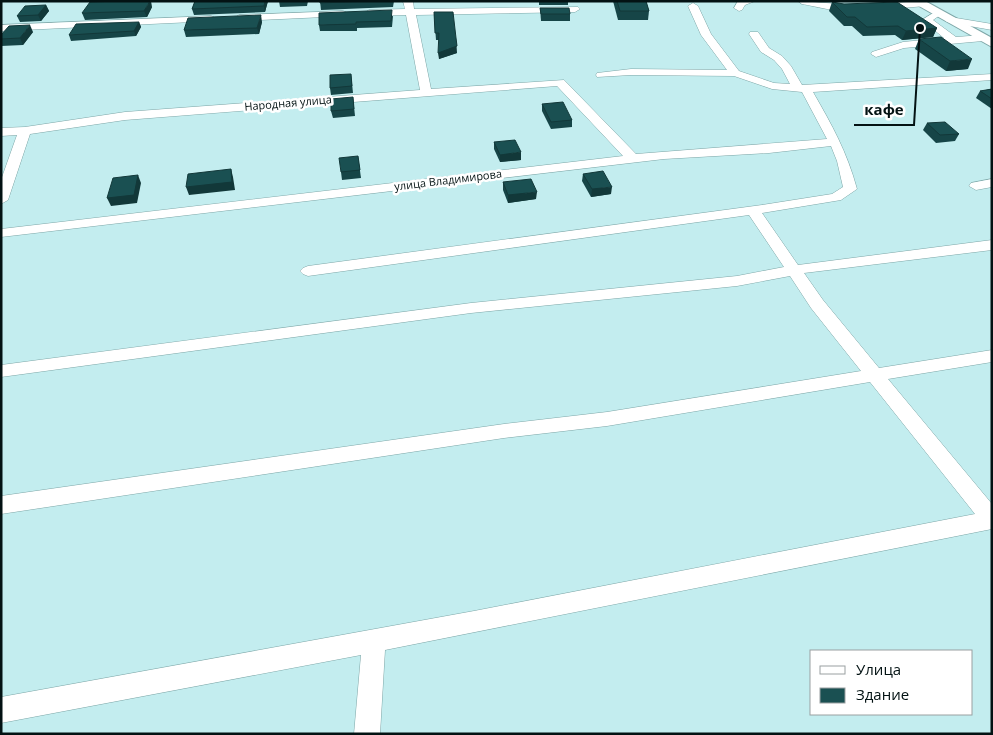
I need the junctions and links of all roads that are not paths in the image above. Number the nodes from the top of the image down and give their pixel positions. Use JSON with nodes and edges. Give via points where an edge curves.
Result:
{"nodes":[{"id":1,"x":751,"y":1,"type":"edge"},
{"id":2,"x":802,"y":1,"type":"edge"},
{"id":3,"x":856,"y":1,"type":"edge"},
{"id":4,"x":919,"y":3,"type":"edge"},
{"id":5,"x":408,"y":6,"type":"edge"},
{"id":6,"x":693,"y":6,"type":"dead end"},
{"id":7,"x":873,"y":7,"type":"edge"},
{"id":8,"x":739,"y":8,"type":"dead end"},
{"id":9,"x":575,"y":9,"type":"dead end"},
{"id":10,"x":938,"y":13,"type":"junction"},
{"id":11,"x":950,"y":20,"type":"junction"},
{"id":12,"x":1,"y":28,"type":"edge"},
{"id":13,"x":992,"y":28,"type":"edge"},
{"id":14,"x":754,"y":34,"type":"dead end"},
{"id":15,"x":987,"y":40,"type":"edge"},
{"id":16,"x":954,"y":41,"type":"junction"},
{"id":17,"x":942,"y":42,"type":"junction"},
{"id":18,"x":956,"y":52,"type":"edge"},
{"id":19,"x":876,"y":54,"type":"dead end"},
{"id":20,"x":976,"y":67,"type":"dead end"},
{"id":21,"x":734,"y":73,"type":"junction"},
{"id":22,"x":601,"y":75,"type":"dead end"},
{"id":23,"x":991,"y":78,"type":"edge"},
{"id":24,"x":802,"y":89,"type":"junction"},
{"id":25,"x":426,"y":91,"type":"junction"},
{"id":26,"x":25,"y":131,"type":"junction"},
{"id":27,"x":1,"y":132,"type":"edge"},
{"id":28,"x":835,"y":142,"type":"junction"},
{"id":29,"x":632,"y":158,"type":"junction"},
{"id":30,"x":992,"y":182,"type":"edge"},
{"id":31,"x":976,"y":186,"type":"dead end"},
{"id":32,"x":1,"y":200,"type":"edge"},
{"id":33,"x":753,"y":211,"type":"junction"},
{"id":34,"x":1,"y":233,"type":"edge"},
{"id":35,"x":992,"y":245,"type":"edge"},
{"id":36,"x":795,"y":270,"type":"junction"},
{"id":37,"x":308,"y":271,"type":"dead end"},
{"id":38,"x":992,"y":356,"type":"edge"},
{"id":39,"x":1,"y":372,"type":"edge"},
{"id":40,"x":874,"y":375,"type":"junction"},
{"id":41,"x":1,"y":505,"type":"edge"},
{"id":42,"x":992,"y":520,"type":"edge"},
{"id":43,"x":374,"y":640,"type":"junction"},
{"id":44,"x":1,"y":710,"type":"edge"},
{"id":45,"x":367,"y":734,"type":"edge"}],
"edges":[{"from":1,"to":8,"type":"street","via":[[741,3]]},
{"from":2,"to":3,"type":"street","via":[[841,8],[863,7]]},
{"from":4,"to":7,"type":"street"},
{"from":4,"to":10,"type":"main road"},
{"from":5,"to":9,"type":"street"},
{"from":5,"to":12,"type":"street","via":[[354,14]]},
{"from":5,"to":25,"type":"street"},
{"from":6,"to":21,"type":"street","via":[[706,34]]},
{"from":10,"to":11,"type":"main road"},
{"from":10,"to":16,"type":"street","via":[[927,20]]},
{"from":11,"to":13,"type":"street"},
{"from":11,"to":15,"type":"main road"},
{"from":14,"to":24,"type":"street","via":[[764,50],[788,68]]},
{"from":15,"to":16,"type":"street"},
{"from":16,"to":17,"type":"street"},
{"from":17,"to":18,"type":"street"},
{"from":17,"to":19,"type":"street","via":[[903,46]]},
{"from":20,"to":23,"type":"street"},
{"from":21,"to":22,"type":"street","via":[[631,72]]},
{"from":21,"to":24,"type":"street","via":[[772,86]]},
{"from":23,"to":24,"type":"street"},
{"from":24,"to":28,"type":"street"},
{"from":25,"to":26,"type":"street","name":"Народная улица","via":[[125,116]]},
{"from":25,"to":29,"type":"street","name":"Народная улица","via":[[560,82]]},
{"from":26,"to":27,"type":"street","name":"Народная улица"},
{"from":26,"to":32,"type":"street"},
{"from":28,"to":29,"type":"street","name":"улица Владимирова"},
{"from":28,"to":33,"type":"street","via":[[850,189],[836,197]]},
{"from":29,"to":34,"type":"street","name":"улица Владимирова"},
{"from":30,"to":31,"type":"street"},
{"from":33,"to":36,"type":"street"},
{"from":33,"to":37,"type":"street"},
{"from":35,"to":36,"type":"street"},
{"from":36,"to":39,"type":"street","via":[[737,281],[471,308]]},
{"from":36,"to":40,"type":"street","via":[[817,304]]},
{"from":38,"to":40,"type":"street"},
{"from":40,"to":41,"type":"street","via":[[607,419],[504,431]]},
{"from":40,"to":42,"type":"street"},
{"from":42,"to":43,"type":"street"},
{"from":43,"to":44,"type":"street"},
{"from":43,"to":45,"type":"street"}]}
